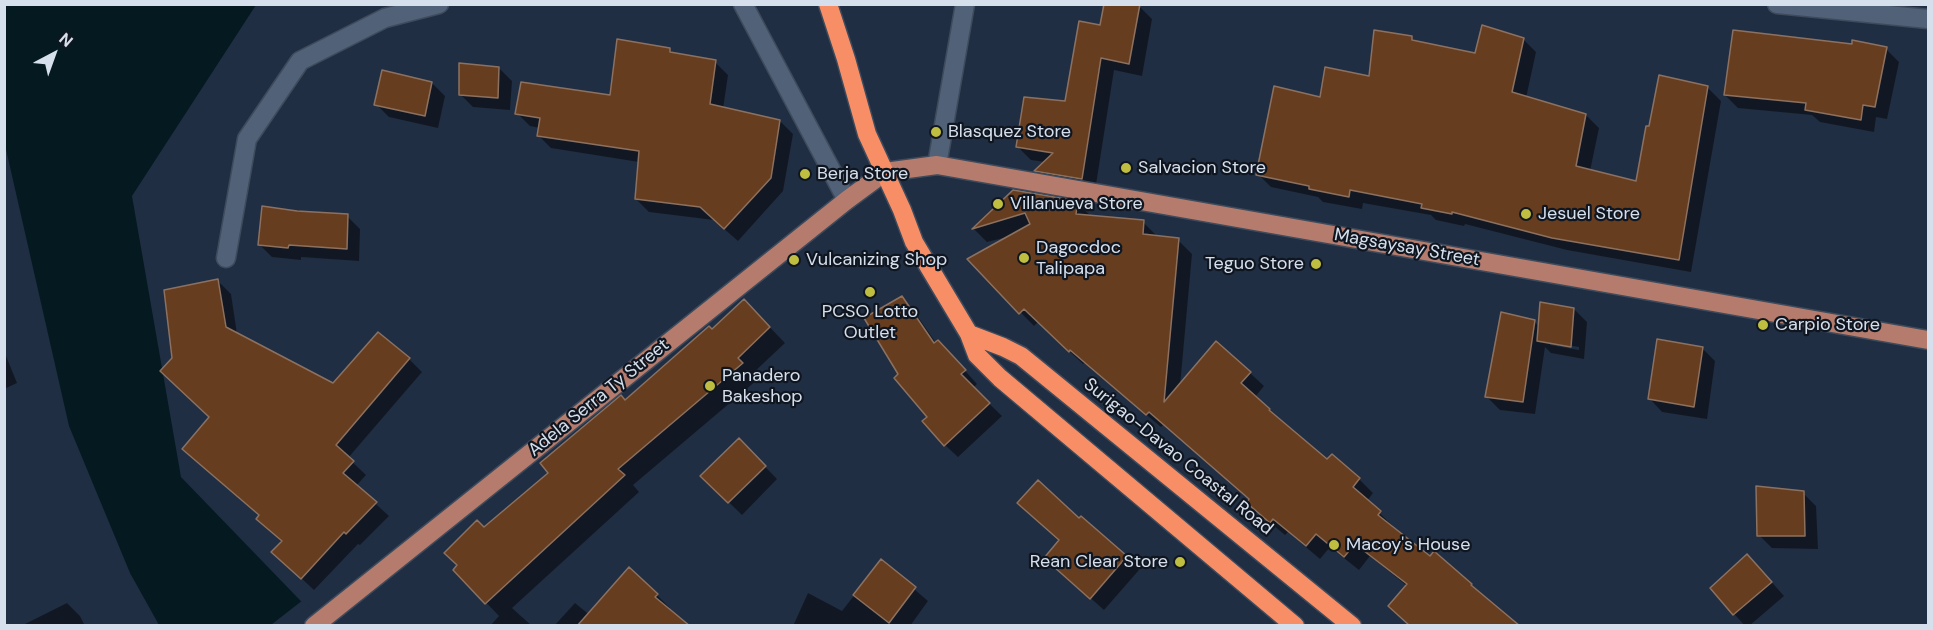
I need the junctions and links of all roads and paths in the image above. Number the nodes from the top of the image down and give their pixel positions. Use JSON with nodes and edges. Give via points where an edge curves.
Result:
{"nodes":[{"id":1,"x":439,"y":4,"type":"edge"},
{"id":2,"x":743,"y":4,"type":"edge"},
{"id":3,"x":828,"y":4,"type":"edge"},
{"id":4,"x":965,"y":4,"type":"edge"},
{"id":5,"x":1777,"y":4,"type":"edge"},
{"id":6,"x":1929,"y":19,"type":"edge"},
{"id":7,"x":937,"y":165,"type":"junction"},
{"id":8,"x":885,"y":172,"type":"junction"},
{"id":9,"x":847,"y":200,"type":"junction"},
{"id":10,"x":226,"y":258,"type":"dead end"},
{"id":11,"x":969,"y":334,"type":"junction"},
{"id":12,"x":1929,"y":340,"type":"edge"},
{"id":13,"x":314,"y":626,"type":"edge"},
{"id":14,"x":1295,"y":626,"type":"edge"},
{"id":15,"x":1352,"y":626,"type":"edge"}],
"edges":[{"from":1,"to":10,"type":"street","via":[[385,18],[300,61],[247,138]]},
{"from":2,"to":9,"type":"street"},
{"from":3,"to":8,"type":"highway","via":[[867,134]]},
{"from":4,"to":7,"type":"street"},
{"from":5,"to":6,"type":"street"},
{"from":7,"to":8,"type":"main road","name":"Magsaysay Street"},
{"from":7,"to":12,"type":"main road","name":"Magsaysay Street"},
{"from":8,"to":9,"type":"main road","name":"Adela Serra Ty Street"},
{"from":8,"to":11,"type":"highway","via":[[914,242]]},
{"from":9,"to":13,"type":"main road","name":"Adela Serra Ty Street"},
{"from":11,"to":14,"type":"highway","via":[[977,355],[1000,378]]},
{"from":11,"to":15,"type":"highway","name":"Surigao-Davao Coastal Road","via":[[1021,357]]}]}
